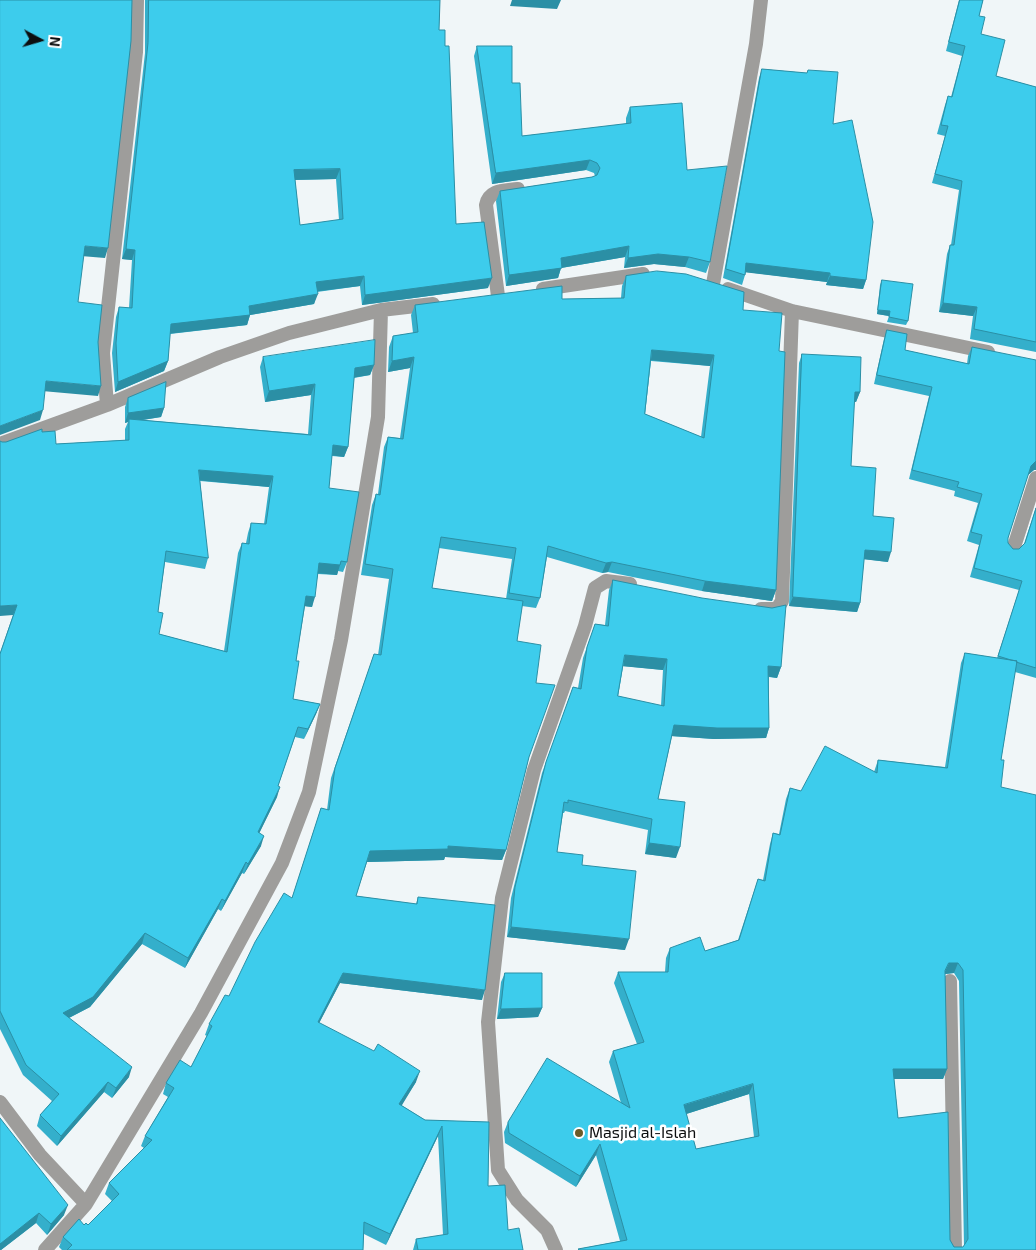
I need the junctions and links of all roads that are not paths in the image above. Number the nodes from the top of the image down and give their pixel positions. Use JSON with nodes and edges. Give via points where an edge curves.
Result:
{"nodes":[{"id":1,"x":137,"y":0,"type":"edge"},
{"id":2,"x":761,"y":0,"type":"edge"},
{"id":3,"x":530,"y":187,"type":"edge"},
{"id":4,"x":660,"y":274,"type":"edge"},
{"id":5,"x":698,"y":280,"type":"edge"},
{"id":6,"x":713,"y":284,"type":"junction"},
{"id":7,"x":527,"y":292,"type":"edge"},
{"id":8,"x":498,"y":296,"type":"edge"},
{"id":9,"x":449,"y":302,"type":"edge"},
{"id":10,"x":381,"y":310,"type":"junction"},
{"id":11,"x":792,"y":311,"type":"junction"},
{"id":12,"x":997,"y":353,"type":"edge"},
{"id":13,"x":107,"y":405,"type":"junction"},
{"id":14,"x":0,"y":444,"type":"edge"},
{"id":15,"x":1036,"y":478,"type":"edge"},
{"id":16,"x":1014,"y":550,"type":"edge"},
{"id":17,"x":646,"y":588,"type":"edge"},
{"id":18,"x":743,"y":606,"type":"edge"},
{"id":19,"x":950,"y":981,"type":"edge"},
{"id":20,"x":0,"y":1102,"type":"edge"},
{"id":21,"x":86,"y":1204,"type":"junction"},
{"id":22,"x":45,"y":1250,"type":"edge"},
{"id":23,"x":556,"y":1250,"type":"edge"},
{"id":24,"x":955,"y":1250,"type":"edge"}],
"edges":[{"from":1,"to":13,"type":"street","via":[[136,52],[103,353]]},
{"from":2,"to":6,"type":"street"},
{"from":3,"to":8,"type":"street","via":[[492,193],[488,197],[486,205]]},
{"from":4,"to":7,"type":"street"},
{"from":5,"to":6,"type":"street"},
{"from":6,"to":11,"type":"street"},
{"from":9,"to":10,"type":"street"},
{"from":10,"to":13,"type":"street","via":[[289,333],[220,356]]},
{"from":10,"to":21,"type":"street","via":[[378,417],[341,640],[309,792],[282,863],[211,996]]},
{"from":11,"to":12,"type":"street"},
{"from":11,"to":18,"type":"street","via":[[782,601],[777,609]]},
{"from":13,"to":14,"type":"street"},
{"from":15,"to":16,"type":"street"},
{"from":17,"to":23,"type":"street","via":[[606,580],[595,588],[585,626],[534,770],[502,898],[488,1022],[498,1170],[517,1200],[547,1230]]},
{"from":19,"to":24,"type":"street"},
{"from":20,"to":21,"type":"street","via":[[40,1155]]},
{"from":21,"to":22,"type":"street"}]}
